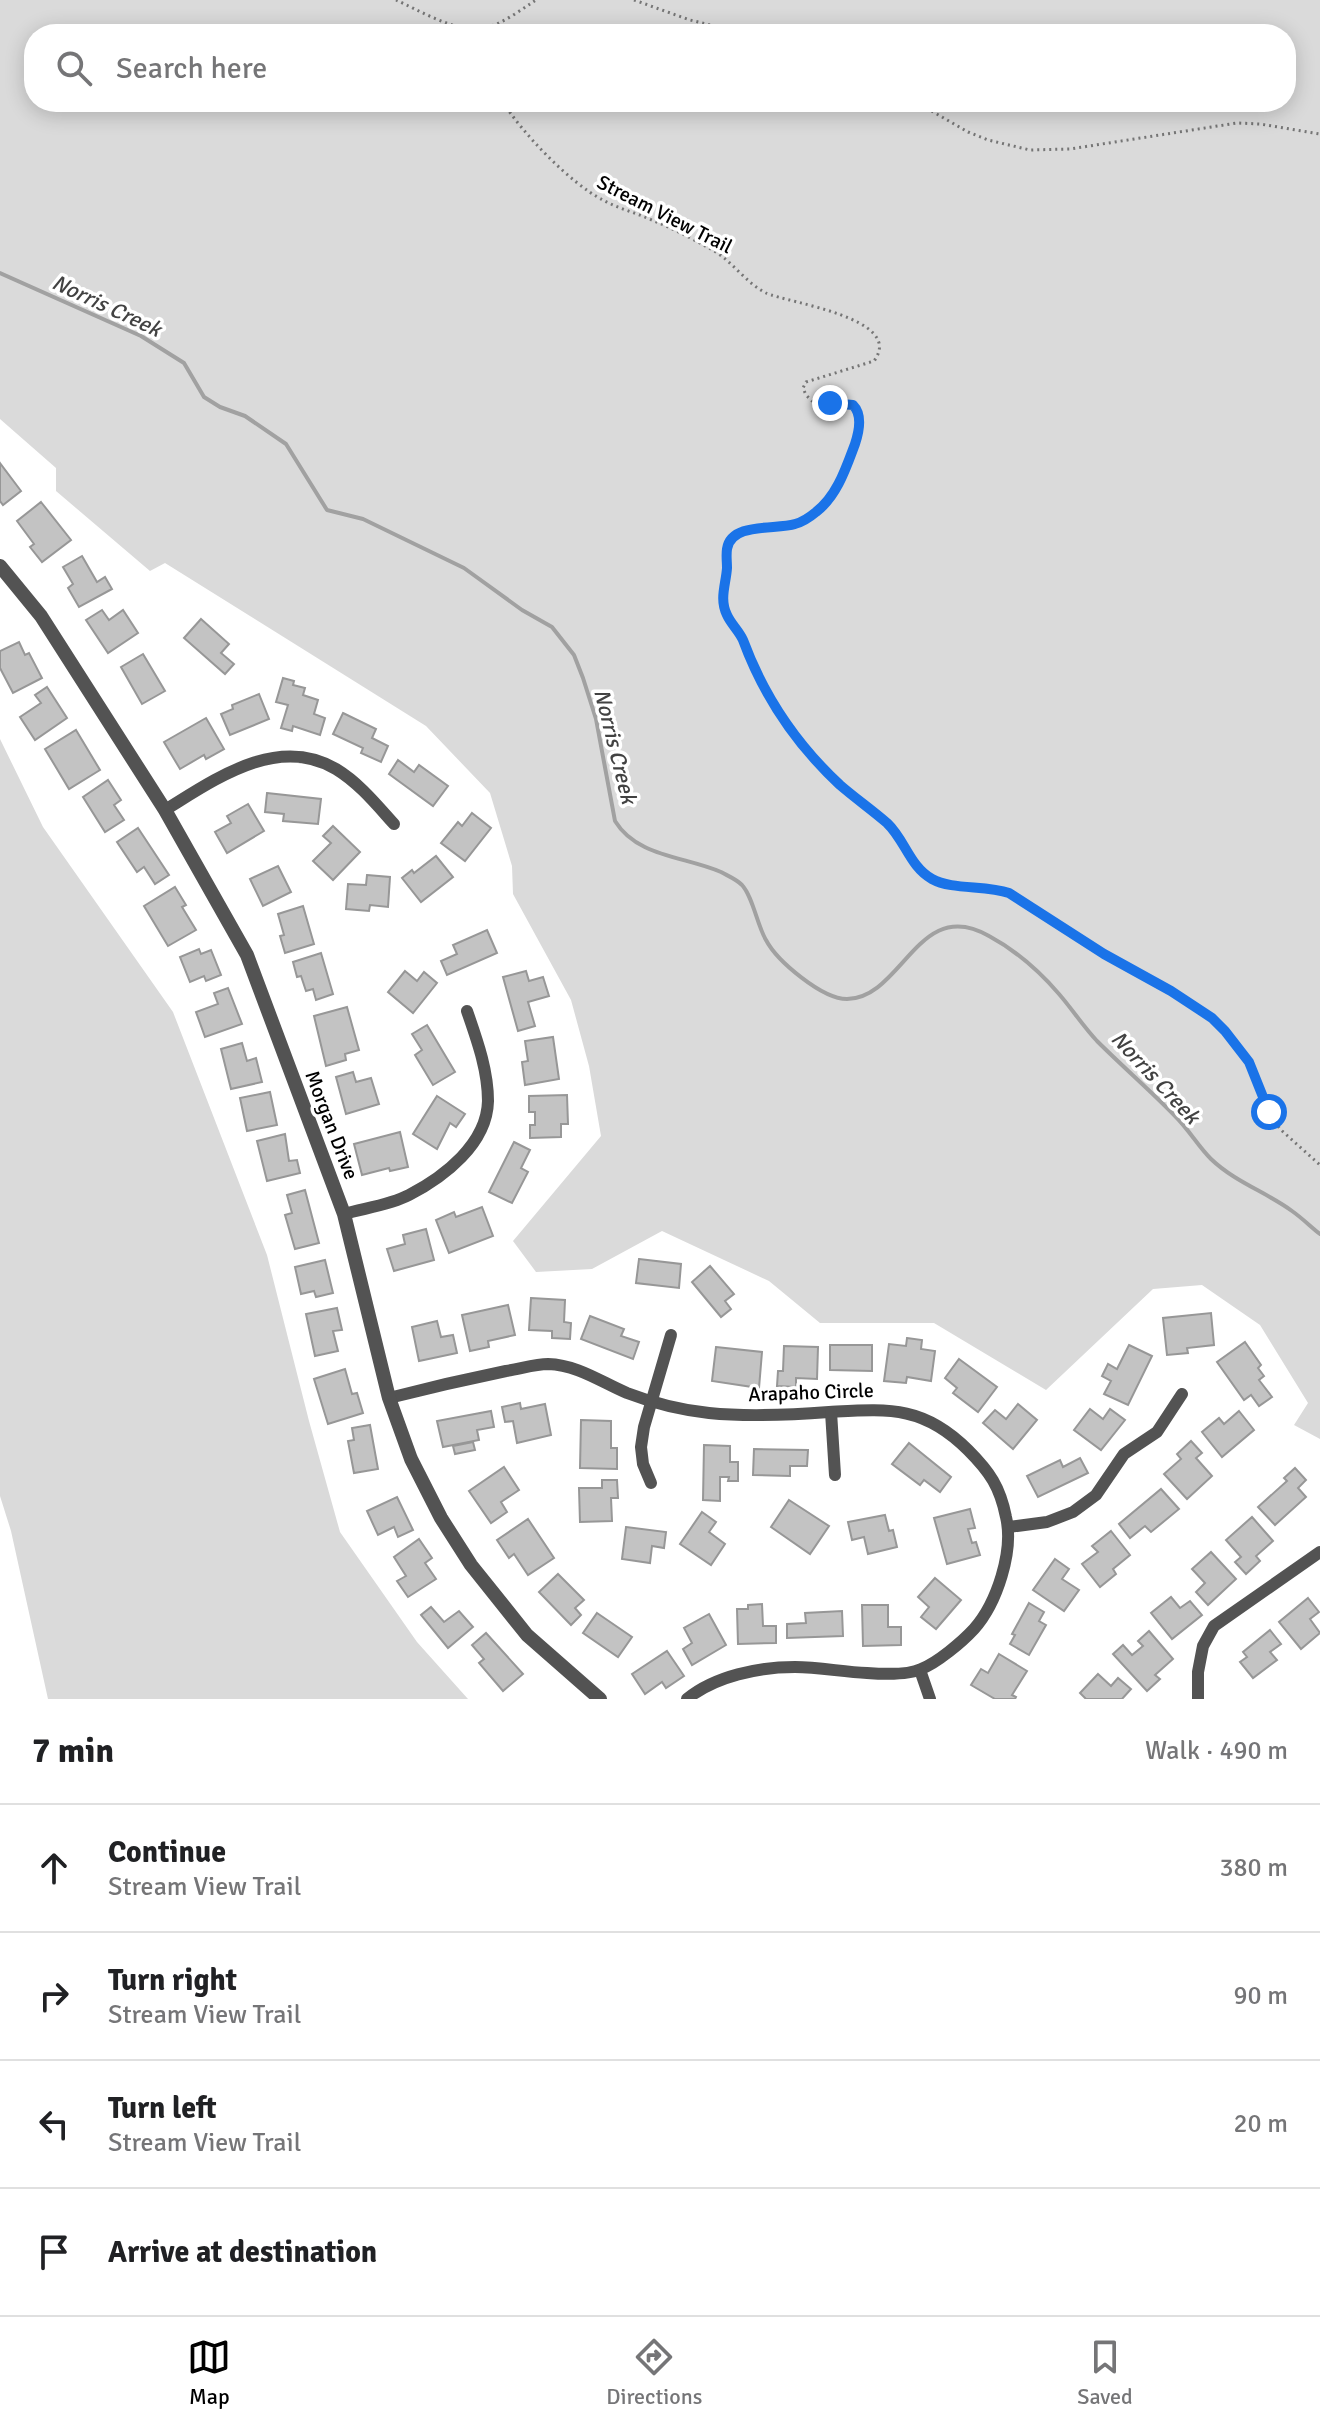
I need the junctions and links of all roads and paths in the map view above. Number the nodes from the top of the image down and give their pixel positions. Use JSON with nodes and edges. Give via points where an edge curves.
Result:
{"nodes":[{"id":1,"x":396,"y":0,"type":"edge"},
{"id":2,"x":536,"y":0,"type":"edge"},
{"id":3,"x":634,"y":0,"type":"edge"},
{"id":4,"x":453,"y":24,"type":"edge"},
{"id":5,"x":497,"y":24,"type":"edge"},
{"id":6,"x":706,"y":24,"type":"edge"},
{"id":7,"x":511,"y":112,"type":"edge"},
{"id":8,"x":933,"y":112,"type":"edge"},
{"id":9,"x":1320,"y":134,"type":"edge"},
{"id":10,"x":0,"y":566,"type":"edge"},
{"id":11,"x":165,"y":810,"type":"junction"},
{"id":12,"x":394,"y":824,"type":"dead end"},
{"id":13,"x":467,"y":1011,"type":"dead end"},
{"id":14,"x":1320,"y":1165,"type":"edge"},
{"id":15,"x":344,"y":1214,"type":"junction"},
{"id":16,"x":671,"y":1335,"type":"dead end"},
{"id":17,"x":1182,"y":1394,"type":"dead end"},
{"id":18,"x":389,"y":1398,"type":"junction"},
{"id":19,"x":653,"y":1401,"type":"junction"},
{"id":20,"x":831,"y":1412,"type":"junction"},
{"id":21,"x":835,"y":1475,"type":"dead end"},
{"id":22,"x":651,"y":1483,"type":"dead end"},
{"id":23,"x":1009,"y":1527,"type":"junction"},
{"id":24,"x":1320,"y":1552,"type":"edge"},
{"id":25,"x":920,"y":1670,"type":"junction"},
{"id":26,"x":600,"y":1699,"type":"edge"},
{"id":27,"x":687,"y":1699,"type":"edge"},
{"id":28,"x":930,"y":1699,"type":"edge"},
{"id":29,"x":1198,"y":1699,"type":"edge"}],
"edges":[{"from":1,"to":4,"type":"path"},
{"from":2,"to":5,"type":"path"},
{"from":3,"to":6,"type":"path"},
{"from":7,"to":14,"type":"path","name":"Stream View Trail","via":[[533,141],[591,194],[716,252],[766,293],[848,318],[877,337],[880,354],[874,361],[806,382],[803,388],[812,401],[848,403],[859,415],[857,439],[827,502],[798,524],[735,535],[726,551],[725,611],[760,683],[793,734],[841,786],[888,824],[930,878],[1009,893],[1212,1018],[1249,1062],[1280,1129]]},
{"from":8,"to":9,"type":"path","via":[[988,140],[1030,150],[1070,149],[1237,123]]},
{"from":10,"to":11,"type":"street","name":"Morgan Drive","via":[[41,616]]},
{"from":11,"to":12,"type":"street","via":[[256,761],[301,756],[335,768]]},
{"from":11,"to":15,"type":"street","name":"Morgan Drive","via":[[247,955]]},
{"from":13,"to":15,"type":"street","via":[[482,1056],[488,1103],[477,1140],[448,1170],[407,1196]]},
{"from":15,"to":18,"type":"street","name":"Morgan Drive"},
{"from":16,"to":19,"type":"street"},
{"from":17,"to":23,"type":"street","via":[[1157,1432],[1124,1454],[1085,1504],[1047,1522]]},
{"from":18,"to":19,"type":"street","name":"Arapaho Circle","via":[[547,1364],[578,1369]]},
{"from":18,"to":26,"type":"street","name":"Morgan Drive","via":[[411,1459],[471,1565],[527,1635]]},
{"from":19,"to":20,"type":"street","name":"Arapaho Circle","via":[[710,1413]]},
{"from":19,"to":22,"type":"street","via":[[641,1447]]},
{"from":20,"to":21,"type":"street"},
{"from":20,"to":23,"type":"street","name":"Arapaho Circle","via":[[892,1410],[925,1418],[954,1436],[989,1471]]},
{"from":23,"to":25,"type":"street","name":"Arapaho Circle","via":[[993,1600],[974,1629]]},
{"from":24,"to":29,"type":"street","via":[[1214,1626],[1203,1646]]},
{"from":25,"to":27,"type":"street","name":"Arapaho Circle","via":[[880,1674],[766,1669],[729,1677]]},
{"from":25,"to":28,"type":"street"}]}
